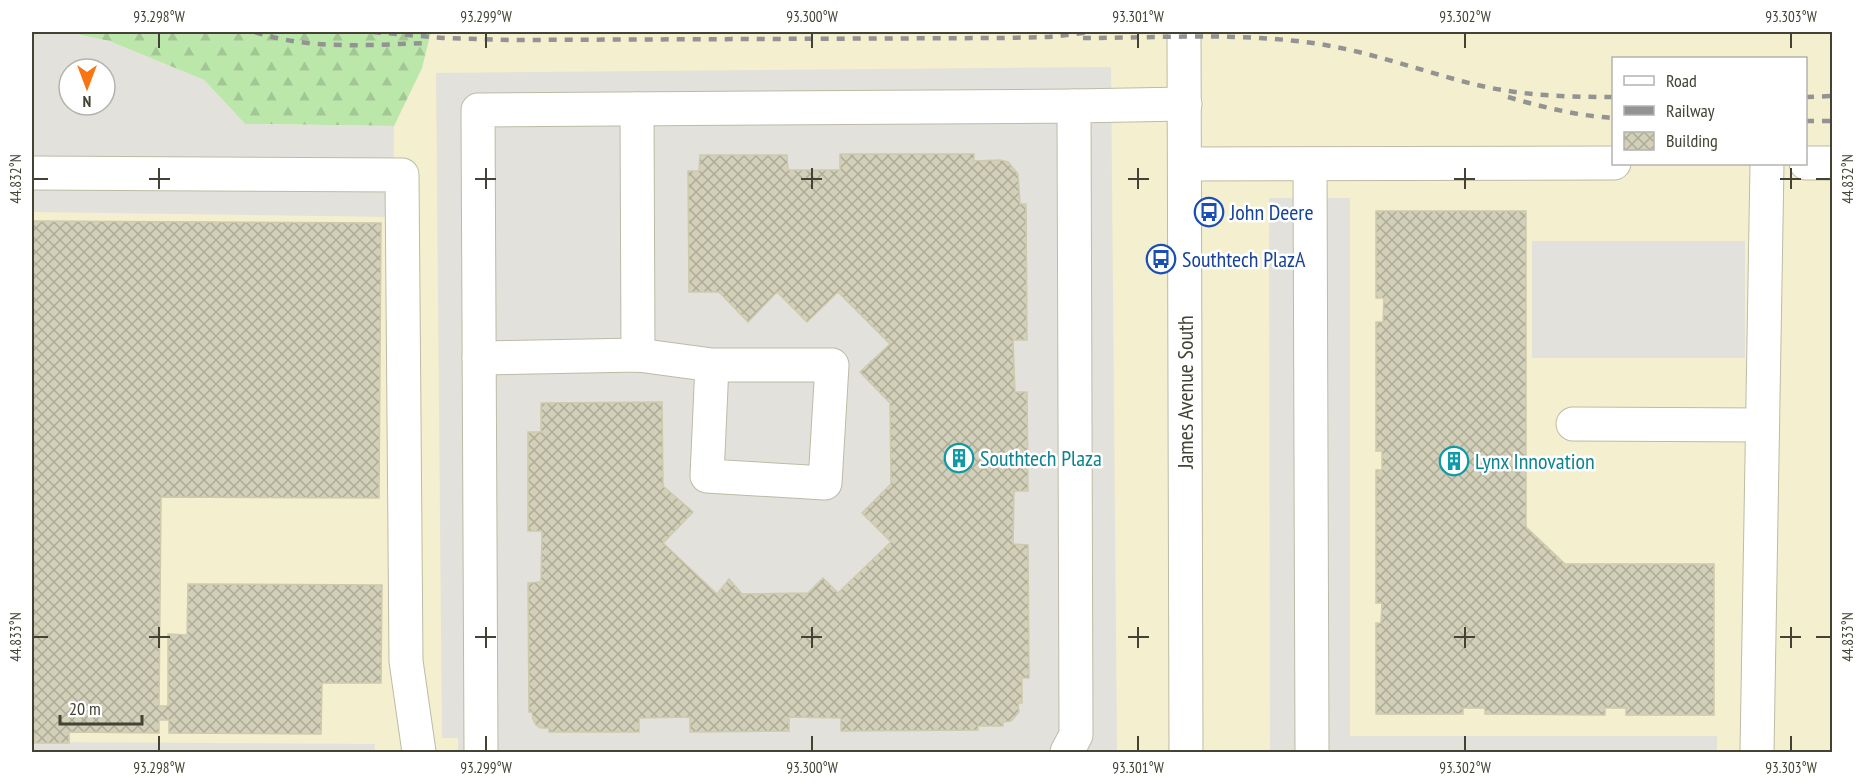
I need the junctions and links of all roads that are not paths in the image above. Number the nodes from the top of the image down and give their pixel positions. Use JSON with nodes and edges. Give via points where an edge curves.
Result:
{"nodes":[{"id":1,"x":1185,"y":32,"type":"edge"},
{"id":2,"x":1185,"y":104,"type":"junction"},
{"id":3,"x":1074,"y":106,"type":"junction"},
{"id":4,"x":637,"y":109,"type":"junction"},
{"id":5,"x":1612,"y":163,"type":"edge"},
{"id":6,"x":1807,"y":163,"type":"edge"},
{"id":7,"x":1833,"y":163,"type":"edge"},
{"id":8,"x":1185,"y":164,"type":"junction"},
{"id":9,"x":1310,"y":164,"type":"junction"},
{"id":10,"x":1767,"y":165,"type":"edge"},
{"id":11,"x":32,"y":173,"type":"edge"},
{"id":12,"x":638,"y":355,"type":"junction"},
{"id":13,"x":479,"y":358,"type":"junction"},
{"id":14,"x":712,"y":365,"type":"junction"},
{"id":15,"x":1573,"y":424,"type":"dead end"},
{"id":16,"x":1762,"y":425,"type":"junction"},
{"id":17,"x":1186,"y":698,"type":"junction"},
{"id":18,"x":418,"y":753,"type":"edge"},
{"id":19,"x":482,"y":753,"type":"edge"},
{"id":20,"x":1067,"y":753,"type":"edge"},
{"id":21,"x":1163,"y":753,"type":"edge"},
{"id":22,"x":1186,"y":753,"type":"edge"},
{"id":23,"x":1312,"y":753,"type":"edge"},
{"id":24,"x":1757,"y":753,"type":"edge"}],
"edges":[{"from":1,"to":2,"type":"street","name":"James Avenue South"},
{"from":2,"to":3,"type":"street"},
{"from":2,"to":8,"type":"street","name":"James Avenue South"},
{"from":3,"to":4,"type":"street"},
{"from":3,"to":20,"type":"street","via":[[1076,735]]},
{"from":4,"to":12,"type":"street"},
{"from":4,"to":13,"type":"street","via":[[478,110]]},
{"from":5,"to":9,"type":"street"},
{"from":6,"to":7,"type":"street"},
{"from":8,"to":9,"type":"street"},
{"from":8,"to":17,"type":"street","name":"James Avenue South"},
{"from":9,"to":23,"type":"street"},
{"from":10,"to":16,"type":"street"},
{"from":11,"to":18,"type":"street","via":[[402,175],[406,661]]},
{"from":12,"to":13,"type":"street"},
{"from":12,"to":14,"type":"street"},
{"from":13,"to":19,"type":"street"},
{"from":14,"to":14,"type":"street","via":[[832,365],[825,483],[707,476]]},
{"from":15,"to":16,"type":"street"},
{"from":16,"to":24,"type":"street"},
{"from":17,"to":21,"type":"street"},
{"from":17,"to":22,"type":"street","name":"James Avenue South"}]}
